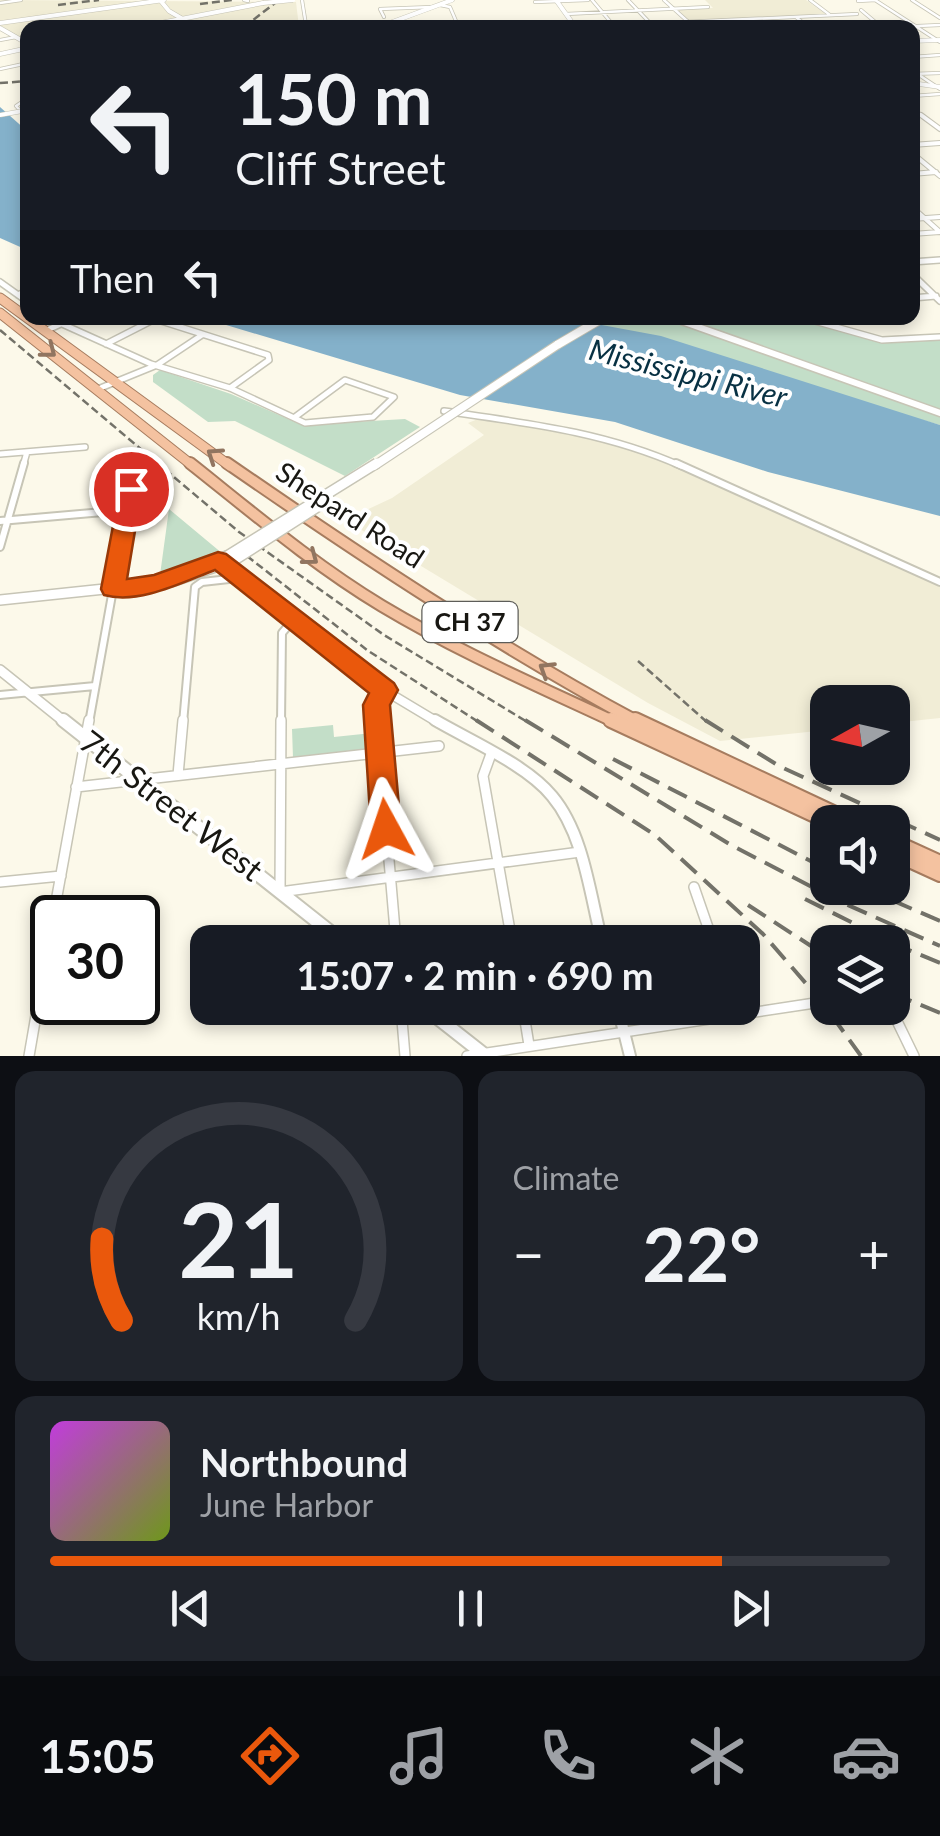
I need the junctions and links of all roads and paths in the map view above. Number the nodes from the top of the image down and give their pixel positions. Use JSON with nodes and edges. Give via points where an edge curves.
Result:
{"nodes":[{"id":1,"x":21,"y":0,"type":"edge"},
{"id":2,"x":158,"y":0,"type":"edge"},
{"id":3,"x":298,"y":0,"type":"edge"},
{"id":4,"x":410,"y":0,"type":"edge"},
{"id":5,"x":452,"y":0,"type":"edge"},
{"id":6,"x":590,"y":0,"type":"edge"},
{"id":7,"x":628,"y":0,"type":"edge"},
{"id":8,"x":664,"y":0,"type":"edge"},
{"id":9,"x":701,"y":0,"type":"edge"},
{"id":10,"x":876,"y":0,"type":"edge"},
{"id":11,"x":912,"y":0,"type":"edge"},
{"id":12,"x":556,"y":1,"type":"edge"},
{"id":13,"x":858,"y":1,"type":"edge"},
{"id":14,"x":535,"y":2,"type":"edge"},
{"id":15,"x":812,"y":2,"type":"edge"},
{"id":16,"x":831,"y":2,"type":"edge"},
{"id":17,"x":0,"y":3,"type":"edge"},
{"id":18,"x":263,"y":3,"type":"joint"},
{"id":19,"x":437,"y":6,"type":"junction"},
{"id":20,"x":674,"y":8,"type":"junction"},
{"id":21,"x":414,"y":10,"type":"junction"},
{"id":22,"x":638,"y":10,"type":"junction"},
{"id":23,"x":602,"y":12,"type":"junction"},
{"id":24,"x":566,"y":14,"type":"junction"},
{"id":25,"x":832,"y":15,"type":"junction"},
{"id":26,"x":384,"y":17,"type":"dead end"},
{"id":27,"x":796,"y":17,"type":"junction"},
{"id":28,"x":760,"y":18,"type":"joint"},
{"id":29,"x":940,"y":18,"type":"edge"},
{"id":30,"x":179,"y":19,"type":"junction"},
{"id":31,"x":32,"y":20,"type":"edge"},
{"id":32,"x":174,"y":20,"type":"edge"},
{"id":33,"x":395,"y":20,"type":"edge"},
{"id":34,"x":418,"y":20,"type":"edge"},
{"id":35,"x":456,"y":20,"type":"edge"},
{"id":36,"x":571,"y":20,"type":"edge"},
{"id":37,"x":609,"y":20,"type":"edge"},
{"id":38,"x":647,"y":20,"type":"edge"},
{"id":39,"x":685,"y":20,"type":"edge"},
{"id":40,"x":724,"y":20,"type":"edge"},
{"id":41,"x":800,"y":20,"type":"edge"},
{"id":42,"x":871,"y":20,"type":"edge"},
{"id":43,"x":905,"y":20,"type":"edge"},
{"id":44,"x":0,"y":25,"type":"edge"},
{"id":45,"x":15,"y":36,"type":"junction"},
{"id":46,"x":0,"y":39,"type":"edge"},
{"id":47,"x":20,"y":41,"type":"edge"},
{"id":48,"x":920,"y":114,"type":"edge"},
{"id":49,"x":926,"y":118,"type":"junction"},
{"id":50,"x":940,"y":118,"type":"edge"},
{"id":51,"x":940,"y":129,"type":"edge"},
{"id":52,"x":920,"y":214,"type":"edge"},
{"id":53,"x":940,"y":217,"type":"edge"},
{"id":54,"x":920,"y":218,"type":"edge"},
{"id":55,"x":925,"y":218,"type":"junction"},
{"id":56,"x":940,"y":232,"type":"edge"},
{"id":57,"x":920,"y":281,"type":"edge"},
{"id":58,"x":0,"y":282,"type":"edge"},
{"id":59,"x":18,"y":295,"type":"joint"},
{"id":60,"x":939,"y":298,"type":"edge"},
{"id":61,"x":2,"y":299,"type":"edge"},
{"id":62,"x":0,"y":313,"type":"edge"},
{"id":63,"x":36,"y":325,"type":"edge"},
{"id":64,"x":60,"y":325,"type":"joint"},
{"id":65,"x":143,"y":325,"type":"edge"},
{"id":66,"x":174,"y":325,"type":"edge"},
{"id":67,"x":589,"y":325,"type":"edge"},
{"id":68,"x":693,"y":325,"type":"edge"},
{"id":69,"x":829,"y":325,"type":"edge"},
{"id":70,"x":44,"y":331,"type":"junction"},
{"id":71,"x":203,"y":334,"type":"junction"},
{"id":72,"x":940,"y":337,"type":"edge"},
{"id":73,"x":105,"y":344,"type":"junction"},
{"id":74,"x":157,"y":365,"type":"junction"},
{"id":75,"x":112,"y":382,"type":"junction"},
{"id":76,"x":230,"y":388,"type":"junction"},
{"id":77,"x":98,"y":389,"type":"junction"},
{"id":78,"x":444,"y":411,"type":"dead end"},
{"id":79,"x":940,"y":413,"type":"edge"},
{"id":80,"x":295,"y":417,"type":"junction"},
{"id":81,"x":85,"y":447,"type":"dead end"},
{"id":82,"x":27,"y":452,"type":"junction"},
{"id":83,"x":0,"y":454,"type":"edge"},
{"id":84,"x":131,"y":489,"type":"dead end"},
{"id":85,"x":126,"y":510,"type":"junction"},
{"id":86,"x":4,"y":521,"type":"edge"},
{"id":87,"x":0,"y":547,"type":"edge"},
{"id":88,"x":225,"y":561,"type":"junction"},
{"id":89,"x":238,"y":578,"type":"junction"},
{"id":90,"x":940,"y":582,"type":"edge"},
{"id":91,"x":113,"y":589,"type":"junction"},
{"id":92,"x":0,"y":600,"type":"edge"},
{"id":93,"x":293,"y":620,"type":"junction"},
{"id":94,"x":0,"y":670,"type":"edge"},
{"id":95,"x":95,"y":686,"type":"junction"},
{"id":96,"x":384,"y":690,"type":"junction"},
{"id":97,"x":29,"y":693,"type":"junction"},
{"id":98,"x":0,"y":695,"type":"edge"},
{"id":99,"x":86,"y":739,"type":"junction"},
{"id":100,"x":439,"y":746,"type":"dead end"},
{"id":101,"x":380,"y":752,"type":"junction"},
{"id":102,"x":490,"y":754,"type":"junction"},
{"id":103,"x":281,"y":764,"type":"junction"},
{"id":104,"x":178,"y":775,"type":"junction"},
{"id":105,"x":136,"y":779,"type":"junction"},
{"id":106,"x":76,"y":788,"type":"junction"},
{"id":107,"x":815,"y":805,"type":"edge"},
{"id":108,"x":810,"y":813,"type":"edge"},
{"id":109,"x":910,"y":849,"type":"edge"},
{"id":110,"x":580,"y":852,"type":"junction"},
{"id":111,"x":910,"y":860,"type":"edge"},
{"id":112,"x":498,"y":862,"type":"junction"},
{"id":113,"x":940,"y":863,"type":"edge"},
{"id":114,"x":940,"y":874,"type":"edge"},
{"id":115,"x":60,"y":876,"type":"junction"},
{"id":116,"x":390,"y":876,"type":"junction"},
{"id":117,"x":0,"y":882,"type":"edge"},
{"id":118,"x":694,"y":887,"type":"dead end"},
{"id":119,"x":280,"y":892,"type":"junction"},
{"id":120,"x":57,"y":895,"type":"edge"},
{"id":121,"x":322,"y":925,"type":"edge"},
{"id":122,"x":394,"y":925,"type":"edge"},
{"id":123,"x":509,"y":925,"type":"edge"},
{"id":124,"x":598,"y":925,"type":"edge"},
{"id":125,"x":706,"y":925,"type":"edge"},
{"id":126,"x":810,"y":1004,"type":"edge"},
{"id":127,"x":760,"y":1009,"type":"edge"},
{"id":128,"x":34,"y":1025,"type":"edge"},
{"id":129,"x":402,"y":1025,"type":"edge"},
{"id":130,"x":445,"y":1025,"type":"edge"},
{"id":131,"x":526,"y":1025,"type":"edge"},
{"id":132,"x":622,"y":1025,"type":"edge"},
{"id":133,"x":663,"y":1025,"type":"edge"},
{"id":134,"x":898,"y":1025,"type":"edge"},
{"id":135,"x":624,"y":1032,"type":"junction"},
{"id":136,"x":529,"y":1045,"type":"junction"},
{"id":137,"x":479,"y":1055,"type":"edge"},
{"id":138,"x":29,"y":1056,"type":"edge"},
{"id":139,"x":405,"y":1056,"type":"edge"},
{"id":140,"x":630,"y":1056,"type":"edge"},
{"id":141,"x":914,"y":1056,"type":"edge"}],
"edges":[{"from":1,"to":17,"type":"street"},
{"from":2,"to":30,"type":"main road"},
{"from":2,"to":31,"type":"street"},
{"from":3,"to":18,"type":"main road","bridge":true},
{"from":4,"to":21,"type":"street"},
{"from":5,"to":19,"type":"main road"},
{"from":6,"to":12,"type":"street"},
{"from":6,"to":23,"type":"street"},
{"from":7,"to":22,"type":"street"},
{"from":8,"to":20,"type":"street"},
{"from":9,"to":20,"type":"street","via":[[708,7]]},
{"from":10,"to":13,"type":"street"},
{"from":10,"to":43,"type":"street"},
{"from":11,"to":29,"type":"street"},
{"from":12,"to":14,"type":"street"},
{"from":12,"to":24,"type":"street"},
{"from":15,"to":16,"type":"street"},
{"from":15,"to":25,"type":"street"},
{"from":18,"to":30,"type":"main road"},
{"from":19,"to":21,"type":"main road"},
{"from":19,"to":35,"type":"street","via":[[450,7]]},
{"from":20,"to":22,"type":"street"},
{"from":20,"to":39,"type":"street"},
{"from":21,"to":26,"type":"street","via":[[380,9]]},
{"from":21,"to":33,"type":"main road"},
{"from":21,"to":34,"type":"street"},
{"from":22,"to":23,"type":"street"},
{"from":22,"to":38,"type":"street"},
{"from":23,"to":24,"type":"street"},
{"from":23,"to":37,"type":"street"},
{"from":24,"to":36,"type":"street"},
{"from":25,"to":27,"type":"street"},
{"from":25,"to":42,"type":"street","via":[[859,12]]},
{"from":27,"to":28,"type":"street"},
{"from":27,"to":41,"type":"street"},
{"from":28,"to":40,"type":"street"},
{"from":30,"to":32,"type":"main road"},
{"from":44,"to":45,"type":"street"},
{"from":45,"to":46,"type":"street"},
{"from":45,"to":47,"type":"street"},
{"from":48,"to":49,"type":"street"},
{"from":49,"to":50,"type":"street"},
{"from":49,"to":51,"type":"street"},
{"from":52,"to":55,"type":"street"},
{"from":53,"to":55,"type":"street"},
{"from":54,"to":55,"type":"street"},
{"from":55,"to":56,"type":"street"},
{"from":57,"to":60,"type":"street"},
{"from":58,"to":59,"type":"street"},
{"from":59,"to":61,"type":"street"},
{"from":62,"to":77,"type":"highway","name":"Shepard Road","number":"CH 37","one_way":true},
{"from":63,"to":70,"type":"highway","name":"Shepard Road","number":"CH 37"},
{"from":64,"to":70,"type":"street"},
{"from":64,"to":73,"type":"street"},
{"from":65,"to":73,"type":"street"},
{"from":66,"to":71,"type":"street"},
{"from":67,"to":88,"type":"main road","bridge":true,"via":[[271,540]]},
{"from":68,"to":79,"type":"street"},
{"from":69,"to":72,"type":"street","via":[[882,340]]},
{"from":70,"to":75,"type":"highway","name":"Shepard Road","number":"CH 37"},
{"from":71,"to":74,"type":"street"},
{"from":71,"to":76,"type":"street","via":[[270,357]]},
{"from":73,"to":74,"type":"street"},
{"from":74,"to":75,"type":"street"},
{"from":74,"to":76,"type":"street"},
{"from":75,"to":77,"type":"street"},
{"from":107,"to":75,"type":"highway","name":"Shepard Road","number":"CH 37","one_way":true,"via":[[582,692],[336,537]]},
{"from":76,"to":80,"type":"street"},
{"from":77,"to":108,"type":"highway","name":"Shepard Road","number":"CH 37","one_way":true,"via":[[318,564],[400,617]]},
{"from":78,"to":90,"type":"street","via":[[635,445]]},
{"from":80,"to":80,"type":"street","via":[[344,380],[394,397],[373,417],[308,423]]},
{"from":81,"to":82,"type":"street"},
{"from":82,"to":83,"type":"street"},
{"from":82,"to":86,"type":"street"},
{"from":84,"to":85,"type":"street"},
{"from":85,"to":86,"type":"street"},
{"from":85,"to":91,"type":"street"},
{"from":86,"to":87,"type":"street"},
{"from":88,"to":89,"type":"street"},
{"from":88,"to":91,"type":"main road","via":[[187,579]]},
{"from":89,"to":93,"type":"street"},
{"from":89,"to":104,"type":"street","via":[[198,584]]},
{"from":91,"to":92,"type":"main road"},
{"from":91,"to":95,"type":"street"},
{"from":93,"to":96,"type":"street"},
{"from":93,"to":103,"type":"street","via":[[282,633]]},
{"from":94,"to":97,"type":"main road","name":"7th Street West"},
{"from":95,"to":97,"type":"street"},
{"from":95,"to":99,"type":"street"},
{"from":96,"to":101,"type":"street","via":[[376,701]]},
{"from":96,"to":102,"type":"street"},
{"from":97,"to":98,"type":"street"},
{"from":97,"to":99,"type":"main road","name":"7th Street West"},
{"from":99,"to":105,"type":"main road","name":"7th Street West"},
{"from":99,"to":106,"type":"street"},
{"from":100,"to":101,"type":"street"},
{"from":101,"to":103,"type":"street"},
{"from":101,"to":116,"type":"street"},
{"from":102,"to":110,"type":"street","via":[[552,796]]},
{"from":102,"to":112,"type":"street","via":[[482,771]]},
{"from":103,"to":104,"type":"street"},
{"from":103,"to":119,"type":"street"},
{"from":104,"to":105,"type":"street"},
{"from":105,"to":106,"type":"street"},
{"from":105,"to":119,"type":"main road","name":"7th Street West"},
{"from":106,"to":115,"type":"street"},
{"from":109,"to":113,"type":"highway"},
{"from":110,"to":112,"type":"street"},
{"from":110,"to":124,"type":"street"},
{"from":111,"to":114,"type":"highway"},
{"from":112,"to":116,"type":"street"},
{"from":112,"to":123,"type":"street"},
{"from":115,"to":117,"type":"street"},
{"from":115,"to":120,"type":"street"},
{"from":116,"to":119,"type":"street"},
{"from":116,"to":122,"type":"street"},
{"from":118,"to":125,"type":"street"},
{"from":119,"to":121,"type":"main road","name":"7th Street West"},
{"from":126,"to":127,"type":"street"},
{"from":128,"to":138,"type":"street"},
{"from":129,"to":139,"type":"street"},
{"from":130,"to":137,"type":"main road"},
{"from":131,"to":136,"type":"street"},
{"from":132,"to":135,"type":"street"},
{"from":133,"to":135,"type":"street"},
{"from":134,"to":141,"type":"street"},
{"from":135,"to":136,"type":"street"},
{"from":135,"to":140,"type":"street"},
{"from":136,"to":137,"type":"street"}]}
